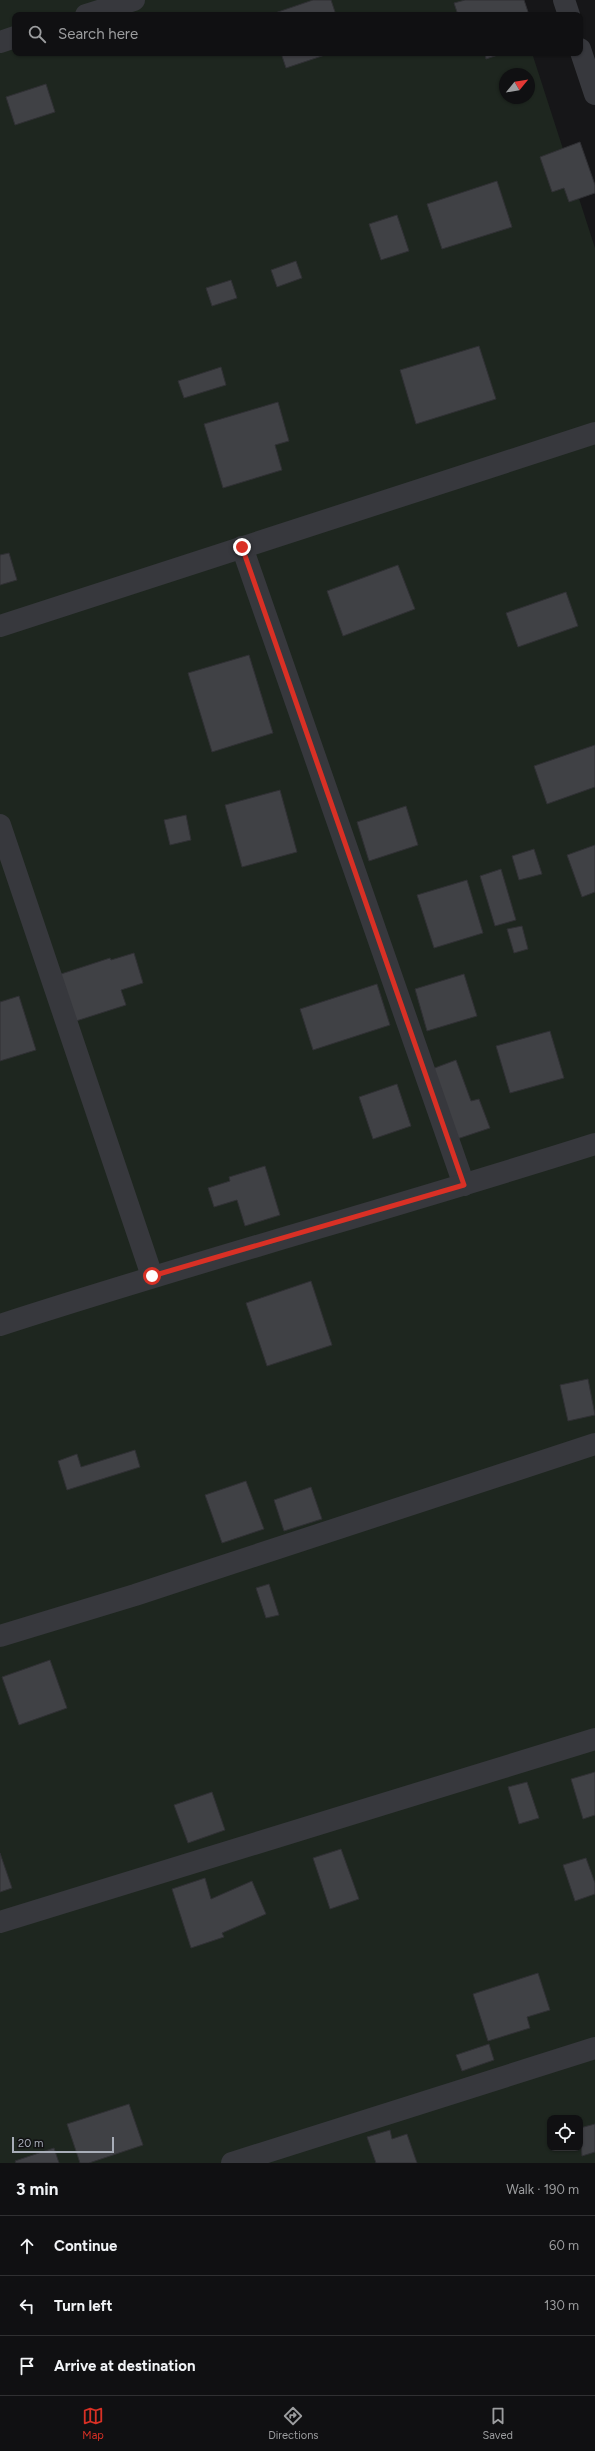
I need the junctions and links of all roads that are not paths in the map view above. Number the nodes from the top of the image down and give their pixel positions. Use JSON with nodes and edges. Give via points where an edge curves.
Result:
{"nodes":[{"id":1,"x":134,"y":0,"type":"edge"},
{"id":2,"x":564,"y":0,"type":"edge"},
{"id":3,"x":96,"y":12,"type":"edge"},
{"id":4,"x":568,"y":12,"type":"edge"},
{"id":5,"x":12,"y":38,"type":"edge"},
{"id":6,"x":0,"y":42,"type":"edge"},
{"id":7,"x":582,"y":56,"type":"edge"},
{"id":8,"x":595,"y":94,"type":"edge"},
{"id":9,"x":595,"y":433,"type":"edge"},
{"id":10,"x":242,"y":547,"type":"junction"},
{"id":11,"x":0,"y":626,"type":"edge"},
{"id":12,"x":0,"y":825,"type":"edge"},
{"id":13,"x":595,"y":1144,"type":"edge"},
{"id":14,"x":464,"y":1185,"type":"junction"},
{"id":15,"x":152,"y":1276,"type":"junction"},
{"id":16,"x":0,"y":1325,"type":"edge"},
{"id":17,"x":595,"y":1444,"type":"edge"},
{"id":18,"x":0,"y":1636,"type":"edge"},
{"id":19,"x":595,"y":1739,"type":"edge"},
{"id":20,"x":0,"y":1922,"type":"edge"},
{"id":21,"x":595,"y":2048,"type":"edge"},
{"id":22,"x":232,"y":2163,"type":"edge"}],
"edges":[{"from":1,"to":3,"type":"street"},
{"from":2,"to":4,"type":"street"},
{"from":5,"to":6,"type":"street"},
{"from":7,"to":8,"type":"street"},
{"from":9,"to":10,"type":"street"},
{"from":10,"to":11,"type":"street"},
{"from":10,"to":14,"type":"street"},
{"from":12,"to":15,"type":"street"},
{"from":13,"to":14,"type":"street"},
{"from":14,"to":15,"type":"street"},
{"from":15,"to":16,"type":"street"},
{"from":17,"to":18,"type":"street","via":[[135,1595]]},
{"from":19,"to":20,"type":"street"},
{"from":21,"to":22,"type":"street"}]}
